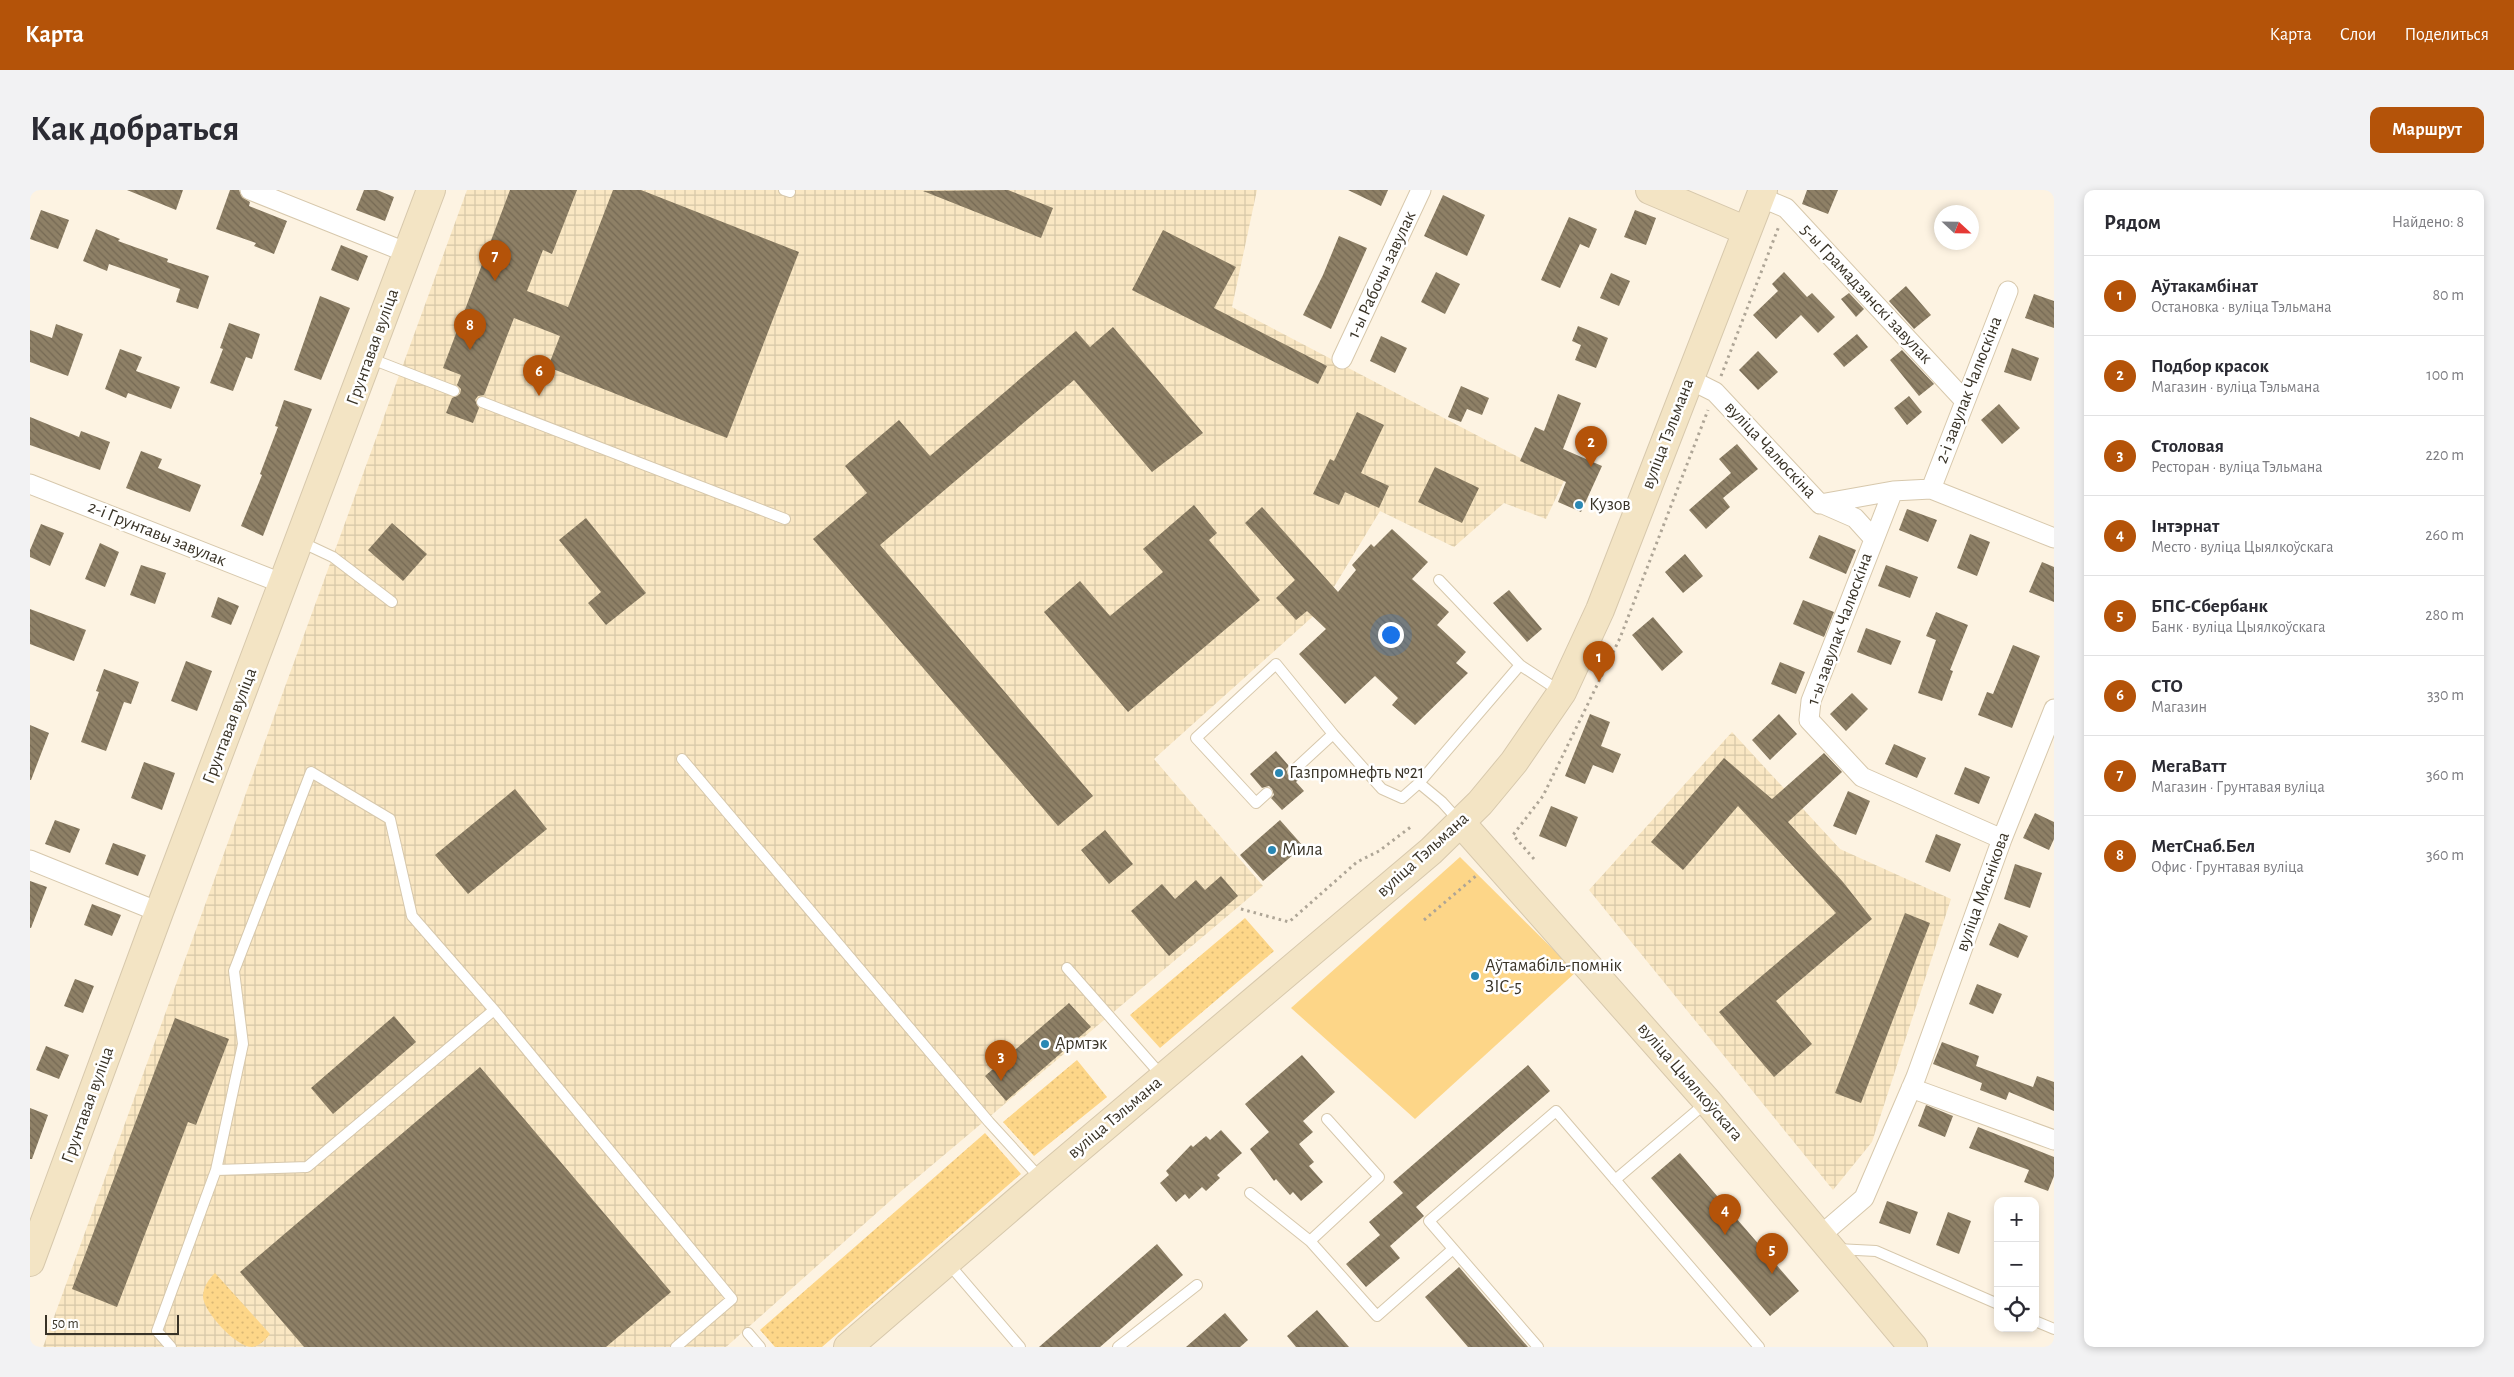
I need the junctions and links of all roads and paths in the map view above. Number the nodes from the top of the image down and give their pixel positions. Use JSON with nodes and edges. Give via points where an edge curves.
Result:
{"nodes":[{"id":1,"x":250,"y":190,"type":"edge"},
{"id":2,"x":431,"y":190,"type":"edge"},
{"id":3,"x":1421,"y":190,"type":"edge"},
{"id":4,"x":1650,"y":190,"type":"edge"},
{"id":5,"x":1762,"y":194,"type":"edge"},
{"id":6,"x":1786,"y":208,"type":"junction"},
{"id":7,"x":1747,"y":231,"type":"junction"},
{"id":8,"x":408,"y":253,"type":"junction"},
{"id":9,"x":2008,"y":291,"type":"dead end"},
{"id":10,"x":368,"y":358,"type":"junction"},
{"id":11,"x":1342,"y":359,"type":"dead end"},
{"id":12,"x":1689,"y":380,"type":"junction"},
{"id":13,"x":454,"y":391,"type":"dead end"},
{"id":14,"x":1715,"y":392,"type":"junction"},
{"id":15,"x":1965,"y":401,"type":"junction"},
{"id":16,"x":482,"y":402,"type":"dead end"},
{"id":17,"x":30,"y":484,"type":"edge"},
{"id":18,"x":1931,"y":489,"type":"junction"},
{"id":19,"x":1892,"y":491,"type":"junction"},
{"id":20,"x":1823,"y":504,"type":"junction"},
{"id":21,"x":785,"y":519,"type":"dead end"},
{"id":22,"x":2054,"y":538,"type":"edge"},
{"id":23,"x":1874,"y":540,"type":"junction"},
{"id":24,"x":300,"y":542,"type":"junction"},
{"id":25,"x":1439,"y":580,"type":"dead end"},
{"id":26,"x":284,"y":584,"type":"junction"},
{"id":27,"x":392,"y":602,"type":"dead end"},
{"id":28,"x":1520,"y":665,"type":"junction"},
{"id":29,"x":1562,"y":692,"type":"junction"},
{"id":30,"x":2054,"y":709,"type":"edge"},
{"id":31,"x":2050,"y":730,"type":"edge"},
{"id":32,"x":1333,"y":734,"type":"junction"},
{"id":33,"x":682,"y":759,"type":"dead end"},
{"id":34,"x":1293,"y":771,"type":"dead end"},
{"id":35,"x":1419,"y":783,"type":"junction"},
{"id":36,"x":1266,"y":793,"type":"dead end"},
{"id":37,"x":1461,"y":823,"type":"junction"},
{"id":38,"x":1412,"y":826,"type":"dead end"},
{"id":39,"x":2002,"y":839,"type":"junction"},
{"id":40,"x":1534,"y":859,"type":"dead end"},
{"id":41,"x":30,"y":860,"type":"edge"},
{"id":42,"x":1482,"y":871,"type":"dead end"},
{"id":43,"x":1241,"y":908,"type":"dead end"},
{"id":44,"x":159,"y":912,"type":"junction"},
{"id":45,"x":1424,"y":920,"type":"dead end"},
{"id":46,"x":1066,"y":968,"type":"dead end"},
{"id":47,"x":494,"y":1010,"type":"junction"},
{"id":48,"x":1163,"y":1077,"type":"junction"},
{"id":49,"x":1914,"y":1082,"type":"junction"},
{"id":50,"x":1707,"y":1101,"type":"junction"},
{"id":51,"x":1327,"y":1119,"type":"dead end"},
{"id":52,"x":2054,"y":1140,"type":"edge"},
{"id":53,"x":216,"y":1170,"type":"junction"},
{"id":54,"x":1042,"y":1180,"type":"junction"},
{"id":55,"x":1615,"y":1180,"type":"junction"},
{"id":56,"x":1250,"y":1193,"type":"dead end"},
{"id":57,"x":1310,"y":1241,"type":"junction"},
{"id":58,"x":1827,"y":1242,"type":"junction"},
{"id":59,"x":32,"y":1248,"type":"edge"},
{"id":60,"x":1454,"y":1249,"type":"junction"},
{"id":61,"x":947,"y":1263,"type":"junction"},
{"id":62,"x":1197,"y":1285,"type":"dead end"},
{"id":63,"x":1994,"y":1302,"type":"edge"},
{"id":64,"x":2039,"y":1322,"type":"edge"},
{"id":65,"x":2054,"y":1329,"type":"edge"},
{"id":66,"x":748,"y":1333,"type":"dead end"},
{"id":67,"x":171,"y":1347,"type":"edge"},
{"id":68,"x":676,"y":1347,"type":"edge"},
{"id":69,"x":760,"y":1347,"type":"edge"},
{"id":70,"x":848,"y":1347,"type":"edge"},
{"id":71,"x":1020,"y":1347,"type":"edge"},
{"id":72,"x":1118,"y":1347,"type":"edge"},
{"id":73,"x":1538,"y":1347,"type":"edge"},
{"id":74,"x":1759,"y":1347,"type":"edge"},
{"id":75,"x":1913,"y":1347,"type":"edge"}],
"edges":[{"from":1,"to":8,"type":"street"},
{"from":2,"to":8,"type":"main road","name":"Грунтавая вуліца"},
{"from":3,"to":11,"type":"street","name":"1-ы Рабочы завулак"},
{"from":4,"to":7,"type":"main road"},
{"from":5,"to":6,"type":"street","name":"5-ы Грамадзянскі завулак"},
{"from":5,"to":7,"type":"main road","name":"вуліца Тэльмана"},
{"from":6,"to":14,"type":"path"},
{"from":6,"to":15,"type":"street","name":"5-ы Грамадзянскі завулак"},
{"from":7,"to":12,"type":"main road","name":"вуліца Тэльмана"},
{"from":8,"to":10,"type":"main road","name":"Грунтавая вуліца"},
{"from":9,"to":15,"type":"street","name":"2-і завулак Чалюскіна"},
{"from":10,"to":13,"type":"lane"},
{"from":10,"to":24,"type":"main road","name":"Грунтавая вуліца"},
{"from":12,"to":14,"type":"street","name":"вуліца Чалюскіна"},
{"from":12,"to":29,"type":"main road","name":"вуліца Тэльмана","via":[[1600,610]]},
{"from":14,"to":20,"type":"street","name":"вуліца Чалюскіна"},
{"from":14,"to":40,"type":"path","via":[[1620,638],[1543,796],[1513,835]]},
{"from":15,"to":18,"type":"street","name":"2-і завулак Чалюскіна"},
{"from":16,"to":21,"type":"lane"},
{"from":17,"to":26,"type":"street","name":"2-і Грунтавы завулак"},
{"from":18,"to":19,"type":"street","name":"вуліца Чалюскіна"},
{"from":18,"to":22,"type":"street","name":"вуліца Чалюскіна"},
{"from":19,"to":20,"type":"street","name":"вуліца Чалюскіна"},
{"from":19,"to":23,"type":"street","name":"1-ы завулак Чалюскіна"},
{"from":20,"to":23,"type":"street","via":[[1855,518]]},
{"from":23,"to":39,"type":"street","name":"1-ы завулак Чалюскіна","via":[[1811,701],[1809,720],[1862,777]]},
{"from":24,"to":26,"type":"main road","name":"Грунтавая вуліца"},
{"from":24,"to":27,"type":"lane","via":[[333,558]]},
{"from":25,"to":28,"type":"lane"},
{"from":26,"to":44,"type":"main road","name":"Грунтавая вуліца"},
{"from":28,"to":29,"type":"lane"},
{"from":28,"to":35,"type":"lane"},
{"from":29,"to":37,"type":"main road","name":"вуліца Тэльмана","via":[[1514,762]]},
{"from":30,"to":31,"type":"street","name":"вуліца Мяснікова"},
{"from":31,"to":39,"type":"street","name":"вуліца Мяснікова"},
{"from":32,"to":34,"type":"lane"},
{"from":32,"to":35,"type":"lane","via":[[1382,789],[1402,798]]},
{"from":32,"to":36,"type":"lane","via":[[1276,664],[1196,738],[1256,803]]},
{"from":33,"to":54,"type":"lane","via":[[989,1122]]},
{"from":35,"to":37,"type":"lane"},
{"from":37,"to":48,"type":"main road","name":"вуліца Тэльмана"},
{"from":37,"to":50,"type":"main road","name":"вуліца Цыялкоўскага"},
{"from":38,"to":43,"type":"path","via":[[1379,851],[1357,862],[1289,922]]},
{"from":39,"to":49,"type":"street","name":"вуліца Мяснікова"},
{"from":41,"to":44,"type":"street"},
{"from":42,"to":45,"type":"path"},
{"from":44,"to":59,"type":"main road","name":"Грунтавая вуліца"},
{"from":46,"to":48,"type":"lane"},
{"from":47,"to":53,"type":"lane","via":[[307,1167]]},
{"from":47,"to":53,"type":"lane","via":[[412,916],[390,819],[311,772],[234,971],[243,1044]]},
{"from":47,"to":68,"type":"lane","via":[[732,1299]]},
{"from":48,"to":54,"type":"main road","name":"вуліца Тэльмана"},
{"from":49,"to":52,"type":"street"},
{"from":49,"to":58,"type":"street","name":"вуліца Мяснікова","via":[[1864,1198]]},
{"from":50,"to":55,"type":"lane"},
{"from":50,"to":58,"type":"main road","name":"вуліца Цыялкоўскага"},
{"from":51,"to":57,"type":"lane","via":[[1379,1176]]},
{"from":53,"to":67,"type":"lane","via":[[157,1330]]},
{"from":54,"to":61,"type":"main road","name":"вуліца Тэльмана"},
{"from":55,"to":60,"type":"lane","via":[[1556,1112],[1429,1221]]},
{"from":55,"to":74,"type":"lane"},
{"from":56,"to":57,"type":"lane"},
{"from":57,"to":60,"type":"lane","via":[[1377,1316]]},
{"from":58,"to":63,"type":"lane","via":[[1876,1252]]},
{"from":58,"to":75,"type":"main road","name":"вуліца Цыялкоўскага"},
{"from":60,"to":73,"type":"lane"},
{"from":61,"to":70,"type":"main road","name":"вуліца Тэльмана"},
{"from":61,"to":71,"type":"lane"},
{"from":62,"to":72,"type":"lane"},
{"from":64,"to":65,"type":"lane"},
{"from":66,"to":69,"type":"lane"}]}
